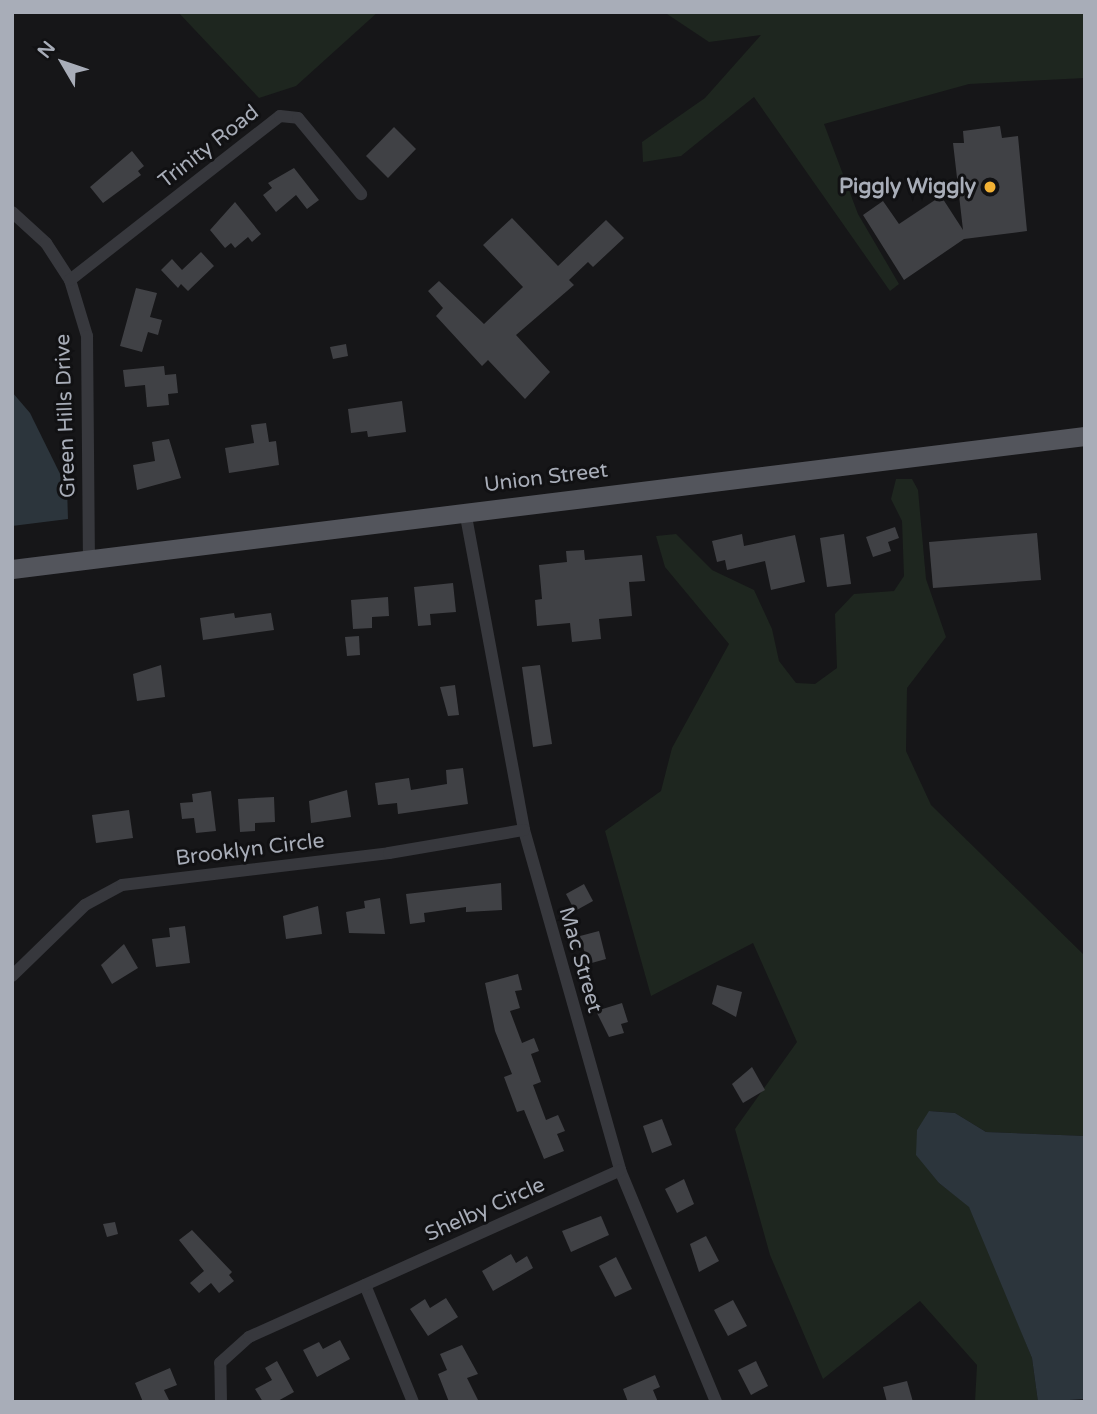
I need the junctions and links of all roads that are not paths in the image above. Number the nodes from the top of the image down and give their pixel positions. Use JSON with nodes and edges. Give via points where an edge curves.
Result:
{"nodes":[{"id":1,"x":360,"y":194,"type":"dead end"},
{"id":2,"x":12,"y":212,"type":"edge"},
{"id":3,"x":70,"y":280,"type":"junction"},
{"id":4,"x":1085,"y":436,"type":"edge"},
{"id":5,"x":466,"y":511,"type":"junction"},
{"id":6,"x":89,"y":559,"type":"junction"},
{"id":7,"x":12,"y":569,"type":"edge"},
{"id":8,"x":524,"y":830,"type":"junction"},
{"id":9,"x":12,"y":976,"type":"edge"},
{"id":10,"x":620,"y":1170,"type":"junction"},
{"id":11,"x":365,"y":1285,"type":"junction"},
{"id":12,"x":222,"y":1402,"type":"edge"},
{"id":13,"x":413,"y":1402,"type":"edge"},
{"id":14,"x":716,"y":1402,"type":"edge"}],
"edges":[{"from":1,"to":3,"type":"street","name":"Trinity Road","via":[[298,118],[280,116]]},
{"from":2,"to":3,"type":"street","name":"Green Hills Drive","via":[[46,243]]},
{"from":3,"to":6,"type":"street","name":"Green Hills Drive","via":[[87,336]]},
{"from":4,"to":5,"type":"main road","name":"Union Street"},
{"from":5,"to":6,"type":"main road","name":"Union Street"},
{"from":5,"to":8,"type":"street","name":"Mac Street"},
{"from":6,"to":7,"type":"main road","name":"Union Street"},
{"from":8,"to":9,"type":"street","name":"Brooklyn Circle","via":[[389,853],[122,885],[85,905]]},
{"from":8,"to":10,"type":"street","name":"Mac Street"},
{"from":10,"to":11,"type":"street","name":"Shelby Circle"},
{"from":10,"to":14,"type":"street","name":"Mac Street"},
{"from":11,"to":12,"type":"street","name":"Shelby Circle","via":[[249,1337],[230,1351],[218,1377]]},
{"from":11,"to":13,"type":"street"}]}
